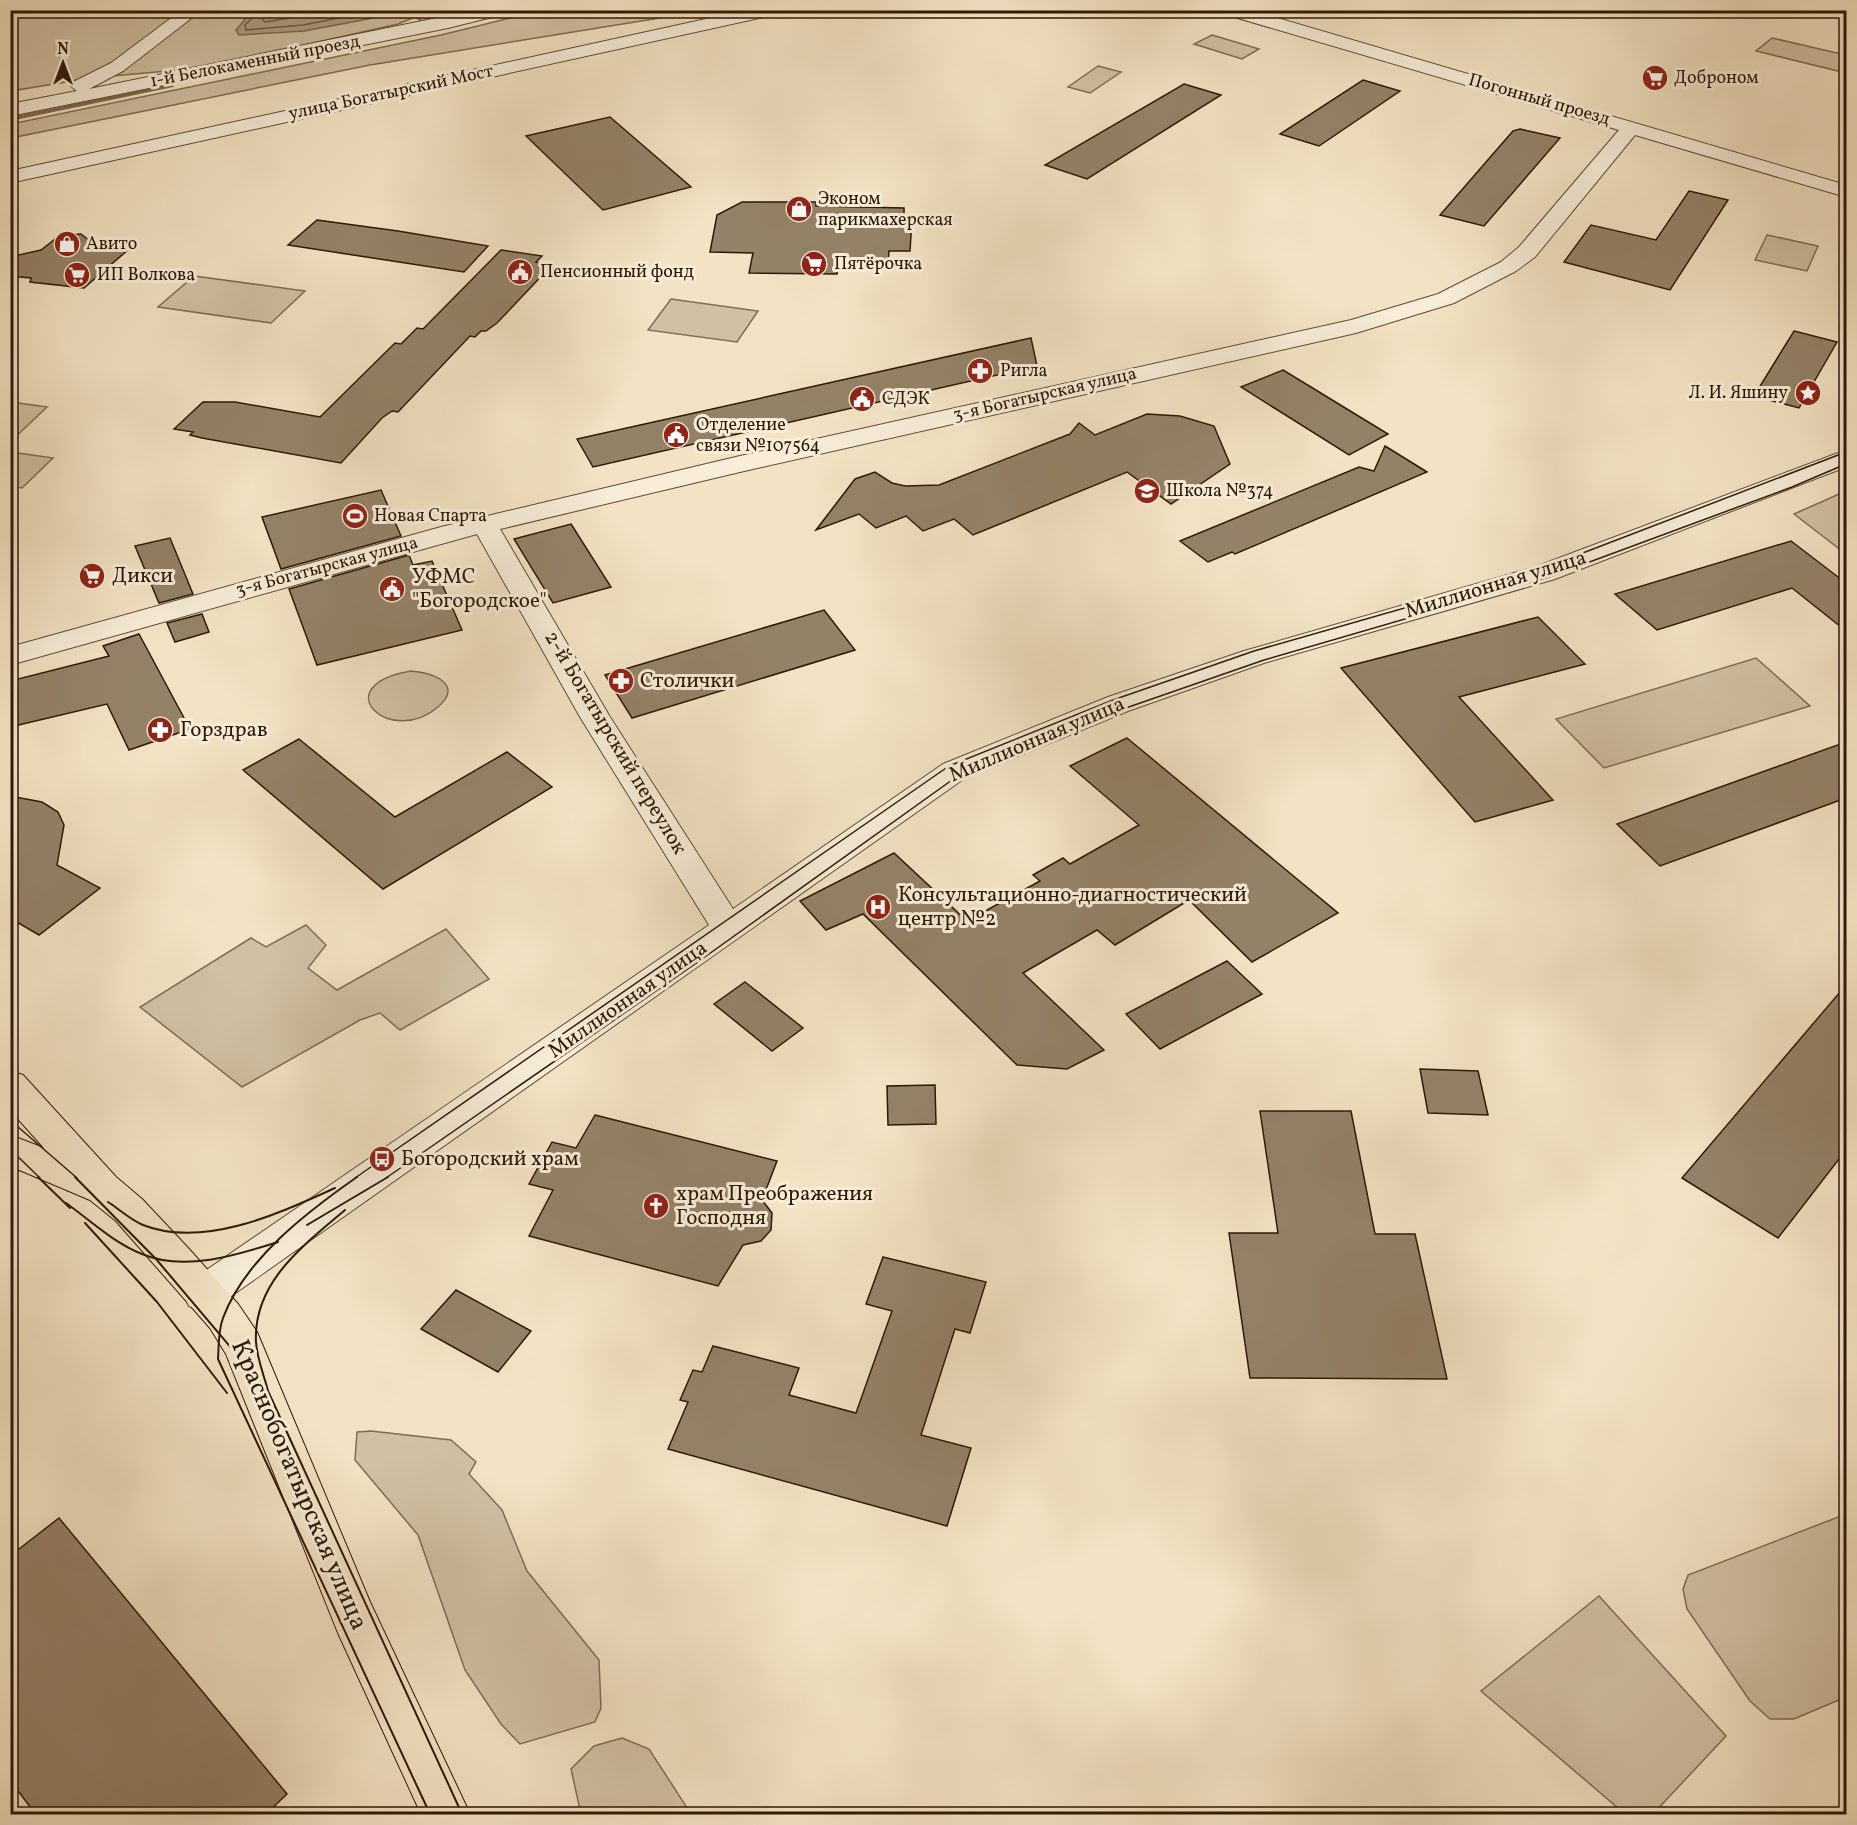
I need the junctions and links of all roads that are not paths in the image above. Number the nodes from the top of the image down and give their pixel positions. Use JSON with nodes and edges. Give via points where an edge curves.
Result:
{"nodes":[{"id":1,"x":194,"y":10,"type":"edge"},
{"id":2,"x":498,"y":10,"type":"edge"},
{"id":3,"x":773,"y":10,"type":"edge"},
{"id":4,"x":1230,"y":10,"type":"edge"},
{"id":5,"x":10,"y":110,"type":"edge"},
{"id":6,"x":1632,"y":127,"type":"junction"},
{"id":7,"x":10,"y":177,"type":"edge"},
{"id":8,"x":1846,"y":191,"type":"edge"},
{"id":9,"x":1846,"y":458,"type":"edge"},
{"id":10,"x":484,"y":525,"type":"junction"},
{"id":11,"x":10,"y":656,"type":"edge"},
{"id":12,"x":729,"y":930,"type":"junction"},
{"id":13,"x":10,"y":1085,"type":"edge"},
{"id":14,"x":10,"y":1150,"type":"edge"},
{"id":15,"x":103,"y":1188,"type":"junction"},
{"id":16,"x":203,"y":1294,"type":"junction"},
{"id":17,"x":446,"y":1815,"type":"edge"}],
"edges":[{"from":1,"to":5,"type":"street","via":[[106,73],[73,90]]},
{"from":2,"to":5,"type":"street","name":"1-й Белокаменный проезд"},
{"from":3,"to":7,"type":"street","name":"улица Богатырский Мост"},
{"from":4,"to":6,"type":"street","name":"Погонный проезд"},
{"from":6,"to":8,"type":"street","name":"Погонный проезд"},
{"from":6,"to":10,"type":"street","name":"3-я Богатырская улица","via":[[1512,265],[1478,285],[1414,310]]},
{"from":9,"to":12,"type":"street","name":"Миллионная улица","via":[[1545,573],[1260,655],[1118,704],[954,771]]},
{"from":10,"to":11,"type":"street","name":"3-я Богатырская улица"},
{"from":10,"to":12,"type":"street","name":"2-й Богатырский переулок","via":[[595,717]]},
{"from":12,"to":16,"type":"street","name":"Миллионная улица"},
{"from":13,"to":15,"type":"main road","name":"Краснобогатырская улица"},
{"from":14,"to":15,"type":"main road","name":"Краснобогатырская улица"},
{"from":15,"to":16,"type":"main road","name":"Краснобогатырская улица","via":[[129,1210]]},
{"from":16,"to":17,"type":"main road","name":"Краснобогатырская улица","via":[[243,1345],[354,1617]]}]}
